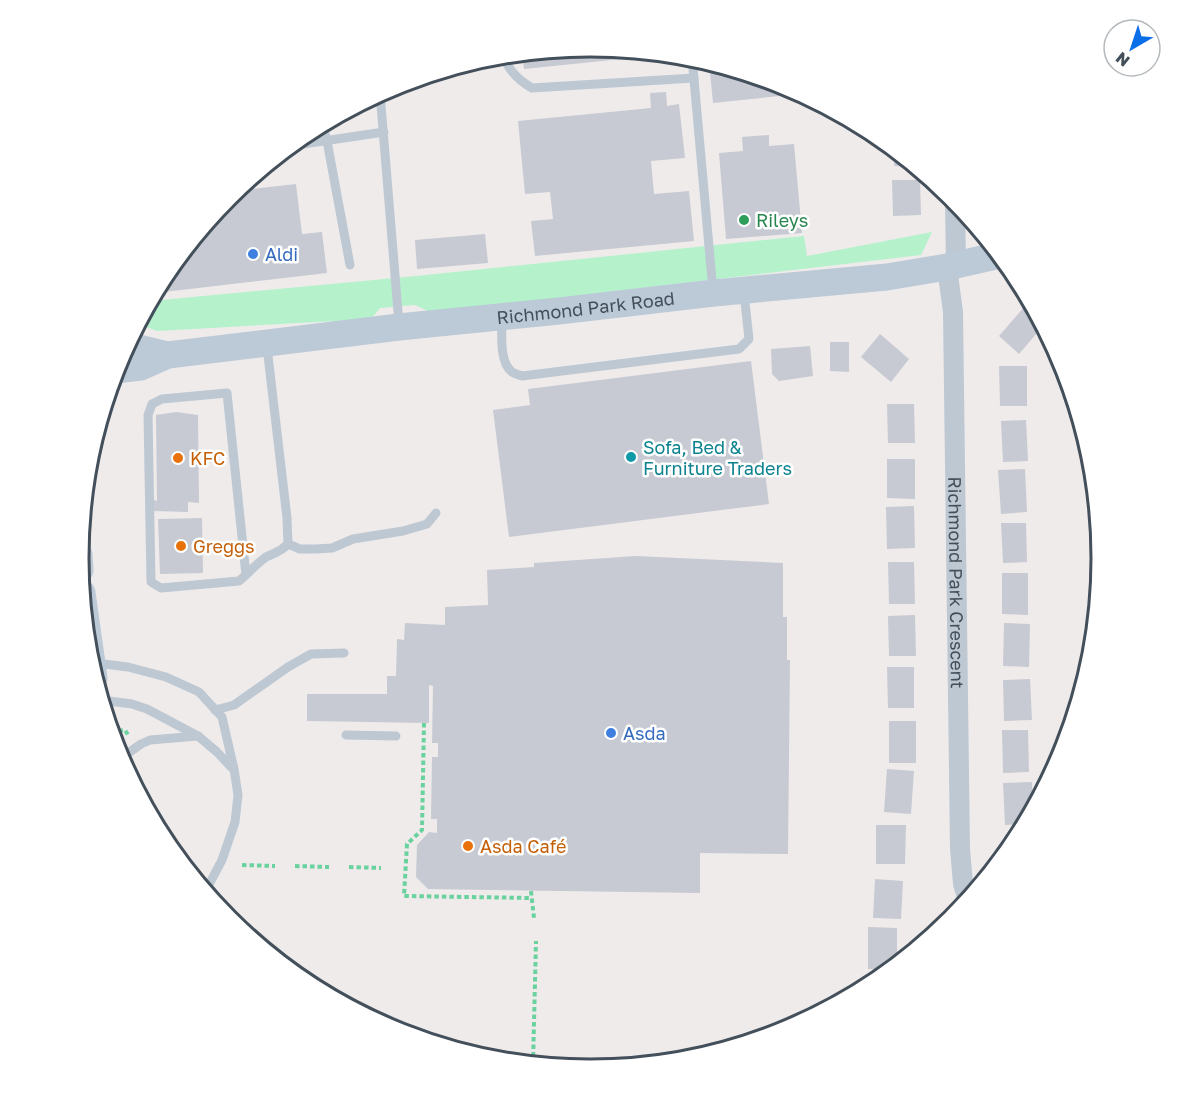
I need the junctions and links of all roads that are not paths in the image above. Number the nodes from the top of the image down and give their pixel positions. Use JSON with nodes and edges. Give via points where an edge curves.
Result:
{"nodes":[{"id":1,"x":506,"y":64,"type":"edge"},
{"id":2,"x":693,"y":68,"type":"edge"},
{"id":3,"x":694,"y":78,"type":"junction"},
{"id":4,"x":381,"y":103,"type":"edge"},
{"id":5,"x":384,"y":132,"type":"junction"},
{"id":6,"x":325,"y":133,"type":"edge"},
{"id":7,"x":327,"y":141,"type":"junction"},
{"id":8,"x":309,"y":143,"type":"edge"},
{"id":9,"x":954,"y":215,"type":"edge"},
{"id":10,"x":990,"y":257,"type":"edge"},
{"id":11,"x":350,"y":265,"type":"dead end"},
{"id":12,"x":952,"y":266,"type":"junction"},
{"id":13,"x":744,"y":290,"type":"junction"},
{"id":14,"x":714,"y":293,"type":"junction"},
{"id":15,"x":502,"y":317,"type":"junction"},
{"id":16,"x":399,"y":327,"type":"junction"},
{"id":17,"x":267,"y":343,"type":"junction"},
{"id":18,"x":136,"y":347,"type":"edge"},
{"id":19,"x":168,"y":354,"type":"junction"},
{"id":20,"x":126,"y":369,"type":"edge"},
{"id":21,"x":436,"y":513,"type":"dead end"},
{"id":22,"x":288,"y":544,"type":"junction"},
{"id":23,"x":246,"y":575,"type":"junction"},
{"id":24,"x":344,"y":653,"type":"dead end"},
{"id":25,"x":101,"y":667,"type":"edge"},
{"id":26,"x":110,"y":700,"type":"edge"},
{"id":27,"x":215,"y":710,"type":"junction"},
{"id":28,"x":346,"y":735,"type":"dead end"},
{"id":29,"x":396,"y":735,"type":"dead end"},
{"id":30,"x":198,"y":736,"type":"junction"},
{"id":31,"x":128,"y":753,"type":"edge"},
{"id":32,"x":234,"y":770,"type":"junction"},
{"id":33,"x":210,"y":884,"type":"edge"},
{"id":34,"x":965,"y":890,"type":"edge"}],
"edges":[{"from":1,"to":3,"type":"lane","via":[[532,88]]},
{"from":2,"to":3,"type":"lane"},
{"from":3,"to":14,"type":"lane"},
{"from":4,"to":5,"type":"lane"},
{"from":5,"to":7,"type":"lane"},
{"from":5,"to":16,"type":"lane"},
{"from":6,"to":7,"type":"lane"},
{"from":7,"to":8,"type":"lane"},
{"from":7,"to":11,"type":"lane"},
{"from":9,"to":12,"type":"street","name":"Richmond Park Crescent"},
{"from":10,"to":12,"type":"street","name":"Richmond Park Road"},
{"from":12,"to":13,"type":"street","name":"Richmond Park Road","via":[[887,277]]},
{"from":12,"to":34,"type":"street","name":"Richmond Park Crescent","via":[[960,849]]},
{"from":13,"to":14,"type":"street","name":"Richmond Park Road"},
{"from":13,"to":15,"type":"lane","via":[[749,339],[739,349],[522,376],[511,372],[502,352]]},
{"from":14,"to":15,"type":"street","name":"Richmond Park Road"},
{"from":15,"to":16,"type":"street","name":"Richmond Park Road"},
{"from":16,"to":17,"type":"street","name":"Richmond Park Road"},
{"from":17,"to":19,"type":"street","name":"Richmond Park Road"},
{"from":17,"to":22,"type":"lane"},
{"from":18,"to":19,"type":"street","name":"Richmond Park Road"},
{"from":19,"to":20,"type":"street","name":"Richmond Park Road","via":[[141,368]]},
{"from":21,"to":22,"type":"lane","via":[[427,524],[353,539],[332,548],[300,549]]},
{"from":22,"to":23,"type":"lane"},
{"from":23,"to":23,"type":"lane","via":[[227,393],[162,399],[152,404],[148,414],[151,582],[161,588],[239,581]]},
{"from":24,"to":27,"type":"lane","via":[[311,654],[234,705]]},
{"from":25,"to":27,"type":"lane","via":[[128,667],[166,677],[200,692]]},
{"from":26,"to":30,"type":"lane","via":[[147,709]]},
{"from":27,"to":32,"type":"lane","via":[[222,717]]},
{"from":28,"to":29,"type":"lane"},
{"from":30,"to":31,"type":"lane","via":[[150,740]]},
{"from":30,"to":32,"type":"lane"},
{"from":32,"to":33,"type":"lane","via":[[238,795],[235,822]]}]}
